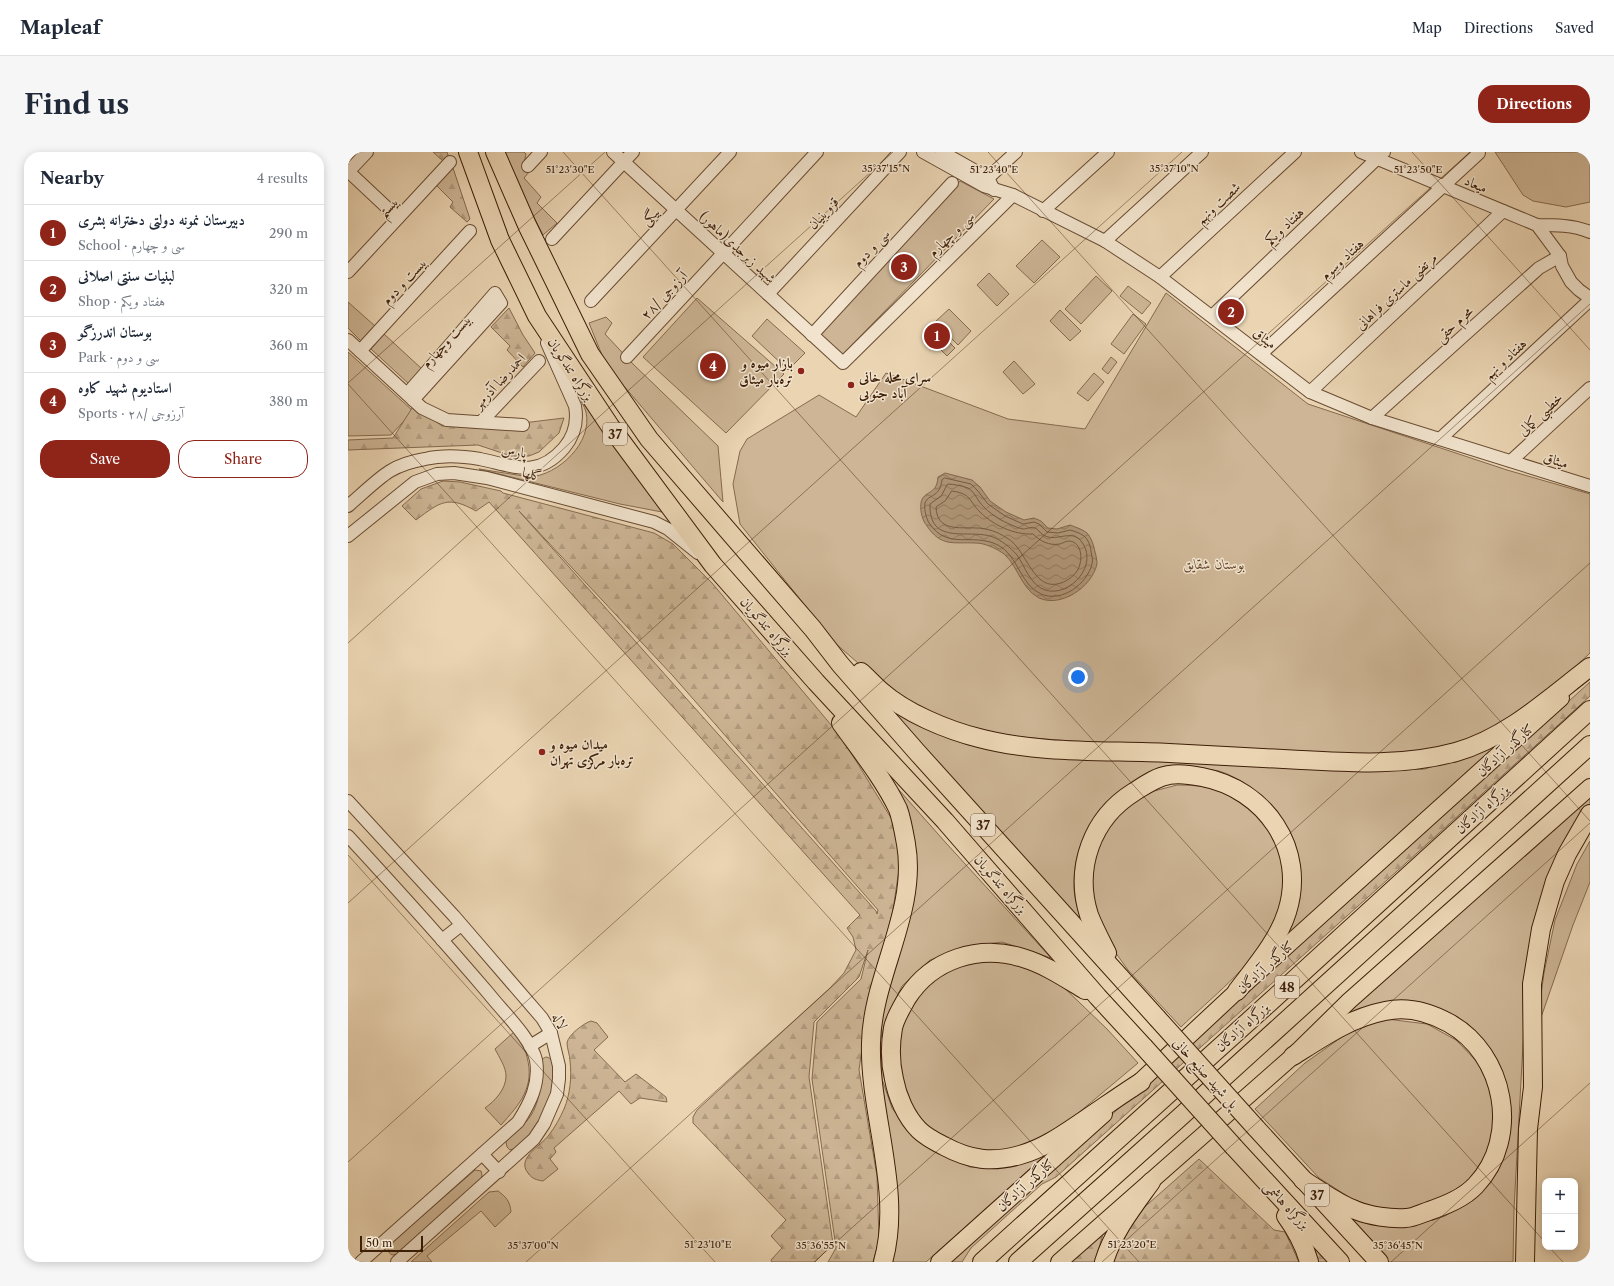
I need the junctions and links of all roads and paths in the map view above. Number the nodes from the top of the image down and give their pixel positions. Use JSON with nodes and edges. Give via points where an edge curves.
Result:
{"nodes":[{"id":1,"x":367,"y":152,"type":"edge"},
{"id":2,"x":468,"y":152,"type":"edge"},
{"id":3,"x":495,"y":152,"type":"edge"},
{"id":4,"x":541,"y":152,"type":"edge"},
{"id":5,"x":613,"y":152,"type":"edge"},
{"id":6,"x":633,"y":152,"type":"edge"},
{"id":7,"x":730,"y":152,"type":"edge"},
{"id":8,"x":818,"y":152,"type":"edge"},
{"id":9,"x":900,"y":152,"type":"edge"},
{"id":10,"x":923,"y":152,"type":"edge"},
{"id":11,"x":942,"y":152,"type":"edge"},
{"id":12,"x":1016,"y":152,"type":"edge"},
{"id":13,"x":1108,"y":152,"type":"edge"},
{"id":14,"x":1202,"y":152,"type":"edge"},
{"id":15,"x":1296,"y":152,"type":"edge"},
{"id":16,"x":1360,"y":152,"type":"edge"},
{"id":17,"x":1479,"y":153,"type":"dead end"},
{"id":18,"x":1381,"y":156,"type":"edge"},
{"id":19,"x":450,"y":162,"type":"dead end"},
{"id":20,"x":624,"y":162,"type":"junction"},
{"id":21,"x":528,"y":166,"type":"dead end"},
{"id":22,"x":348,"y":172,"type":"edge"},
{"id":23,"x":988,"y":178,"type":"junction"},
{"id":24,"x":952,"y":182,"type":"dead end"},
{"id":25,"x":1443,"y":186,"type":"junction"},
{"id":26,"x":994,"y":190,"type":"junction"},
{"id":27,"x":1013,"y":195,"type":"junction"},
{"id":28,"x":676,"y":210,"type":"junction"},
{"id":29,"x":1043,"y":211,"type":"junction"},
{"id":30,"x":1503,"y":211,"type":"junction"},
{"id":31,"x":398,"y":218,"type":"junction"},
{"id":32,"x":1537,"y":226,"type":"junction"},
{"id":33,"x":470,"y":231,"type":"dead end"},
{"id":34,"x":1590,"y":232,"type":"edge"},
{"id":35,"x":552,"y":239,"type":"dead end"},
{"id":36,"x":1105,"y":241,"type":"junction"},
{"id":37,"x":724,"y":253,"type":"junction"},
{"id":38,"x":1560,"y":256,"type":"junction"},
{"id":39,"x":348,"y":272,"type":"edge"},
{"id":40,"x":1160,"y":276,"type":"junction"},
{"id":41,"x":768,"y":294,"type":"junction"},
{"id":42,"x":1590,"y":299,"type":"edge"},
{"id":43,"x":591,"y":301,"type":"dead end"},
{"id":44,"x":501,"y":303,"type":"dead end"},
{"id":45,"x":536,"y":316,"type":"junction"},
{"id":46,"x":1212,"y":316,"type":"junction"},
{"id":47,"x":812,"y":334,"type":"junction"},
{"id":48,"x":348,"y":340,"type":"edge"},
{"id":49,"x":360,"y":351,"type":"junction"},
{"id":50,"x":1261,"y":354,"type":"junction"},
{"id":51,"x":627,"y":357,"type":"dead end"},
{"id":52,"x":538,"y":361,"type":"dead end"},
{"id":53,"x":843,"y":363,"type":"joint"},
{"id":54,"x":1590,"y":388,"type":"edge"},
{"id":55,"x":1310,"y":392,"type":"junction"},
{"id":56,"x":410,"y":397,"type":"junction"},
{"id":57,"x":1372,"y":418,"type":"junction"},
{"id":58,"x":481,"y":422,"type":"junction"},
{"id":59,"x":523,"y":425,"type":"dead end"},
{"id":60,"x":1440,"y":439,"type":"junction"},
{"id":61,"x":1511,"y":461,"type":"junction"},
{"id":62,"x":1590,"y":475,"type":"edge"},
{"id":63,"x":1585,"y":485,"type":"edge"},
{"id":64,"x":348,"y":506,"type":"edge"},
{"id":65,"x":348,"y":536,"type":"edge"},
{"id":66,"x":713,"y":565,"type":"junction"},
{"id":67,"x":814,"y":629,"type":"junction"},
{"id":68,"x":1590,"y":667,"type":"edge"},
{"id":69,"x":1590,"y":671,"type":"edge"},
{"id":70,"x":816,"y":682,"type":"junction"},
{"id":71,"x":1590,"y":710,"type":"edge"},
{"id":72,"x":1590,"y":745,"type":"edge"},
{"id":73,"x":1590,"y":787,"type":"edge"},
{"id":74,"x":348,"y":801,"type":"edge"},
{"id":75,"x":352,"y":814,"type":"edge"},
{"id":76,"x":1590,"y":814,"type":"edge"},
{"id":77,"x":348,"y":836,"type":"edge"},
{"id":78,"x":461,"y":925,"type":"junction"},
{"id":79,"x":442,"y":940,"type":"junction"},
{"id":80,"x":1121,"y":978,"type":"junction"},
{"id":81,"x":1237,"y":991,"type":"junction"},
{"id":82,"x":1098,"y":997,"type":"junction"},
{"id":83,"x":1157,"y":1018,"type":"joint"},
{"id":84,"x":552,"y":1033,"type":"junction"},
{"id":85,"x":530,"y":1046,"type":"junction"},
{"id":86,"x":1144,"y":1047,"type":"joint"},
{"id":87,"x":1293,"y":1056,"type":"junction"},
{"id":88,"x":1141,"y":1082,"type":"junction"},
{"id":89,"x":1256,"y":1128,"type":"joint"},
{"id":90,"x":1234,"y":1147,"type":"joint"},
{"id":91,"x":482,"y":1154,"type":"junction"},
{"id":92,"x":498,"y":1172,"type":"junction"},
{"id":93,"x":1264,"y":1180,"type":"junction"},
{"id":94,"x":1303,"y":1180,"type":"junction"},
{"id":95,"x":1150,"y":1182,"type":"junction"},
{"id":96,"x":367,"y":1260,"type":"edge"},
{"id":97,"x":397,"y":1262,"type":"edge"},
{"id":98,"x":883,"y":1262,"type":"edge"},
{"id":99,"x":939,"y":1262,"type":"edge"},
{"id":100,"x":982,"y":1262,"type":"edge"},
{"id":101,"x":1018,"y":1262,"type":"edge"},
{"id":102,"x":1059,"y":1262,"type":"edge"},
{"id":103,"x":1104,"y":1262,"type":"edge"},
{"id":104,"x":1309,"y":1262,"type":"edge"},
{"id":105,"x":1340,"y":1262,"type":"edge"},
{"id":106,"x":1379,"y":1262,"type":"edge"},
{"id":107,"x":1525,"y":1262,"type":"edge"}],
"edges":[{"from":1,"to":22,"type":"street"},
{"from":2,"to":45,"type":"highway","name":"بزرگراه تندگویان","number":"37","via":[[500,240]]},
{"from":3,"to":67,"type":"highway","name":"بزرگراه تندگویان","number":"37","via":[[527,225],[590,354],[649,439]]},
{"from":4,"to":21,"type":"street"},
{"from":5,"to":20,"type":"street","name":"شهید زبرجدی(ماهور)"},
{"from":6,"to":20,"type":"street"},
{"from":7,"to":28,"type":"street","name":"بیگی"},
{"from":8,"to":37,"type":"street","name":"آرزوجی /۲۸"},
{"from":9,"to":41,"type":"street","name":"قزوینیان"},
{"from":10,"to":26,"type":"street","name":"میثاق"},
{"from":11,"to":23,"type":"street"},
{"from":12,"to":23,"type":"street"},
{"from":13,"to":29,"type":"street"},
{"from":14,"to":36,"type":"street"},
{"from":15,"to":40,"type":"street","name":"شصت ونهم"},
{"from":16,"to":18,"type":"street","name":"میعاد"},
{"from":17,"to":25,"type":"street","name":"هفتاد وسوم"},
{"from":18,"to":25,"type":"street","name":"میعاد"},
{"from":18,"to":46,"type":"street","name":"هفتاد ویکم"},
{"from":19,"to":31,"type":"street","name":"بیستم"},
{"from":20,"to":28,"type":"street","name":"شهید زبرجدی(ماهور)"},
{"from":20,"to":35,"type":"street"},
{"from":22,"to":31,"type":"street"},
{"from":23,"to":26,"type":"street"},
{"from":24,"to":47,"type":"street","name":"سی و دوم"},
{"from":25,"to":30,"type":"street","name":"میعاد"},
{"from":25,"to":50,"type":"street","name":"هفتاد وسوم"},
{"from":26,"to":27,"type":"street","name":"میثاق"},
{"from":27,"to":29,"type":"street","name":"میثاق"},
{"from":27,"to":53,"type":"street","name":"سی و چهارم"},
{"from":28,"to":37,"type":"street","name":"شهید زبرجدی(ماهور)"},
{"from":28,"to":43,"type":"street","name":"بیگی"},
{"from":29,"to":36,"type":"street","name":"میثاق"},
{"from":30,"to":32,"type":"street","name":"میعاد"},
{"from":30,"to":55,"type":"street","name":"مرتضی ماستری فراهانی"},
{"from":31,"to":39,"type":"street","name":"بیستم"},
{"from":32,"to":34,"type":"street","via":[[1561,225]]},
{"from":32,"to":38,"type":"street"},
{"from":33,"to":49,"type":"street","name":"بیست و دوم"},
{"from":36,"to":40,"type":"street","name":"میثاق"},
{"from":37,"to":41,"type":"street","name":"شهید زبرجدی(ماهور)"},
{"from":37,"to":51,"type":"street","name":"آرزوجی /۲۸"},
{"from":38,"to":42,"type":"street","via":[[1572,282]]},
{"from":38,"to":57,"type":"street","name":"محرم حقی","via":[[1539,268]]},
{"from":40,"to":46,"type":"street","name":"میثاق"},
{"from":41,"to":47,"type":"street","name":"شهید زبرجدی(ماهور)"},
{"from":42,"to":60,"type":"street","name":"هفتاد و نهم"},
{"from":44,"to":56,"type":"street","via":[[496,293]]},
{"from":45,"to":64,"type":"street","name":"پارس","via":[[577,416],[573,434],[560,453],[540,466],[520,469],[478,459],[452,456],[426,458],[390,471]]},
{"from":45,"to":66,"type":"highway","name":"بزرگراه تندگویان","number":"37","via":[[610,426]]},
{"from":46,"to":50,"type":"street","name":"میثاق"},
{"from":47,"to":53,"type":"street","name":"شهید زبرجدی(ماهور)"},
{"from":48,"to":49,"type":"street"},
{"from":49,"to":56,"type":"street"},
{"from":50,"to":55,"type":"street","name":"میثاق"},
{"from":52,"to":58,"type":"street","name":"احمدرضا آذرمهر"},
{"from":54,"to":61,"type":"street","name":"خطیبی کمالی"},
{"from":55,"to":57,"type":"street","name":"میثاق"},
{"from":56,"to":58,"type":"street","via":[[422,408],[447,420]]},
{"from":57,"to":60,"type":"street","name":"میثاق"},
{"from":58,"to":59,"type":"street"},
{"from":60,"to":61,"type":"street","name":"میثاق"},
{"from":61,"to":63,"type":"street","name":"میثاق"},
{"from":62,"to":63,"type":"street"},
{"from":65,"to":66,"type":"street","name":"گلها","via":[[415,482],[436,474],[454,473],[487,478],[654,522],[668,529]]},
{"from":66,"to":70,"type":"highway","name":"بزرگراه تندگویان","number":"37"},
{"from":67,"to":68,"type":"highway","via":[[882,692],[910,710],[953,731],[979,739],[1047,748],[1343,762],[1390,763],[1429,759],[1480,743],[1505,731]]},
{"from":67,"to":80,"type":"highway","name":"بزرگراه تندگویان","number":"37","via":[[840,664],[916,751]]},
{"from":69,"to":81,"type":"main road","name":"کنارگذر آزادگان"},
{"from":70,"to":82,"type":"highway","name":"بزرگراه تندگویان","number":"37","via":[[945,821]]},
{"from":70,"to":98,"type":"highway","via":[[834,714],[873,766],[898,810],[907,846],[907,886],[878,998],[870,1042],[873,1091],[889,1199],[888,1238]]},
{"from":71,"to":100,"type":"highway","name":"بزرگراه آزادگان","number":"48"},
{"from":72,"to":101,"type":"highway","name":"بزرگراه آزادگان","number":"48"},
{"from":73,"to":87,"type":"main road","via":[[1349,1001]]},
{"from":74,"to":75,"type":"street","name":"لاله"},
{"from":75,"to":78,"type":"street","name":"لاله"},
{"from":76,"to":107,"type":"highway","via":[[1555,881],[1541,929],[1532,984],[1533,1087],[1528,1129]]},
{"from":77,"to":79,"type":"street"},
{"from":78,"to":79,"type":"street"},
{"from":78,"to":84,"type":"street","name":"لاله","via":[[530,1003]]},
{"from":79,"to":85,"type":"street"},
{"from":80,"to":81,"type":"highway","via":[[1089,915],[1084,890],[1084,867],[1088,852],[1101,823],[1123,798],[1154,780],[1170,775],[1192,775],[1218,780],[1253,799],[1269,815],[1289,855],[1292,875],[1287,913],[1275,938]]},
{"from":80,"to":83,"type":"highway","name":"بزرگراه تندگویان","number":"37"},
{"from":81,"to":88,"type":"main road","name":"کنارگذر آزادگان"},
{"from":82,"to":86,"type":"highway","name":"بزرگراه تندگویان","number":"37"},
{"from":82,"to":88,"type":"highway","via":[[1052,970],[1022,957],[999,953],[975,953],[951,960],[936,969],[916,985],[901,1008],[894,1027],[890,1054],[896,1091],[907,1114],[919,1130],[958,1154],[974,1159],[996,1159],[1019,1155],[1050,1144]]},
{"from":83,"to":89,"type":"highway","name":"پل شهید صنیع خانی","number":"37","bridge":true},
{"from":84,"to":85,"type":"street"},
{"from":84,"to":92,"type":"street","name":"لاله","via":[[559,1072],[557,1094],[551,1111],[534,1139]]},
{"from":85,"to":91,"type":"street","via":[[536,1059],[535,1092],[518,1122]]},
{"from":86,"to":90,"type":"highway","name":"پل شهید صنیع خانی","number":"37","bridge":true},
{"from":87,"to":94,"type":"highway","via":[[1360,1017],[1387,1010],[1427,1013],[1459,1029],[1477,1046],[1491,1065],[1503,1112],[1499,1141],[1486,1172],[1476,1185],[1458,1200],[1432,1210],[1407,1218],[1374,1215],[1355,1210]]},
{"from":87,"to":95,"type":"main road"},
{"from":88,"to":99,"type":"main road","name":"کنارگذر آزادگان"},
{"from":89,"to":94,"type":"highway","name":"بزرگراه هاشمی","number":"37"},
{"from":90,"to":93,"type":"highway","name":"بزرگراه هاشمی","number":"37"},
{"from":91,"to":92,"type":"street"},
{"from":91,"to":96,"type":"street"},
{"from":92,"to":97,"type":"street","name":"لاله"},
{"from":93,"to":104,"type":"highway","via":[[1276,1202],[1296,1228]]},
{"from":93,"to":105,"type":"highway","name":"بزرگراه هاشمی","number":"37"},
{"from":94,"to":106,"type":"highway","name":"بزرگراه هاشمی","number":"37"},
{"from":95,"to":102,"type":"main road"},
{"from":95,"to":103,"type":"highway","via":[[1120,1225]]}]}
